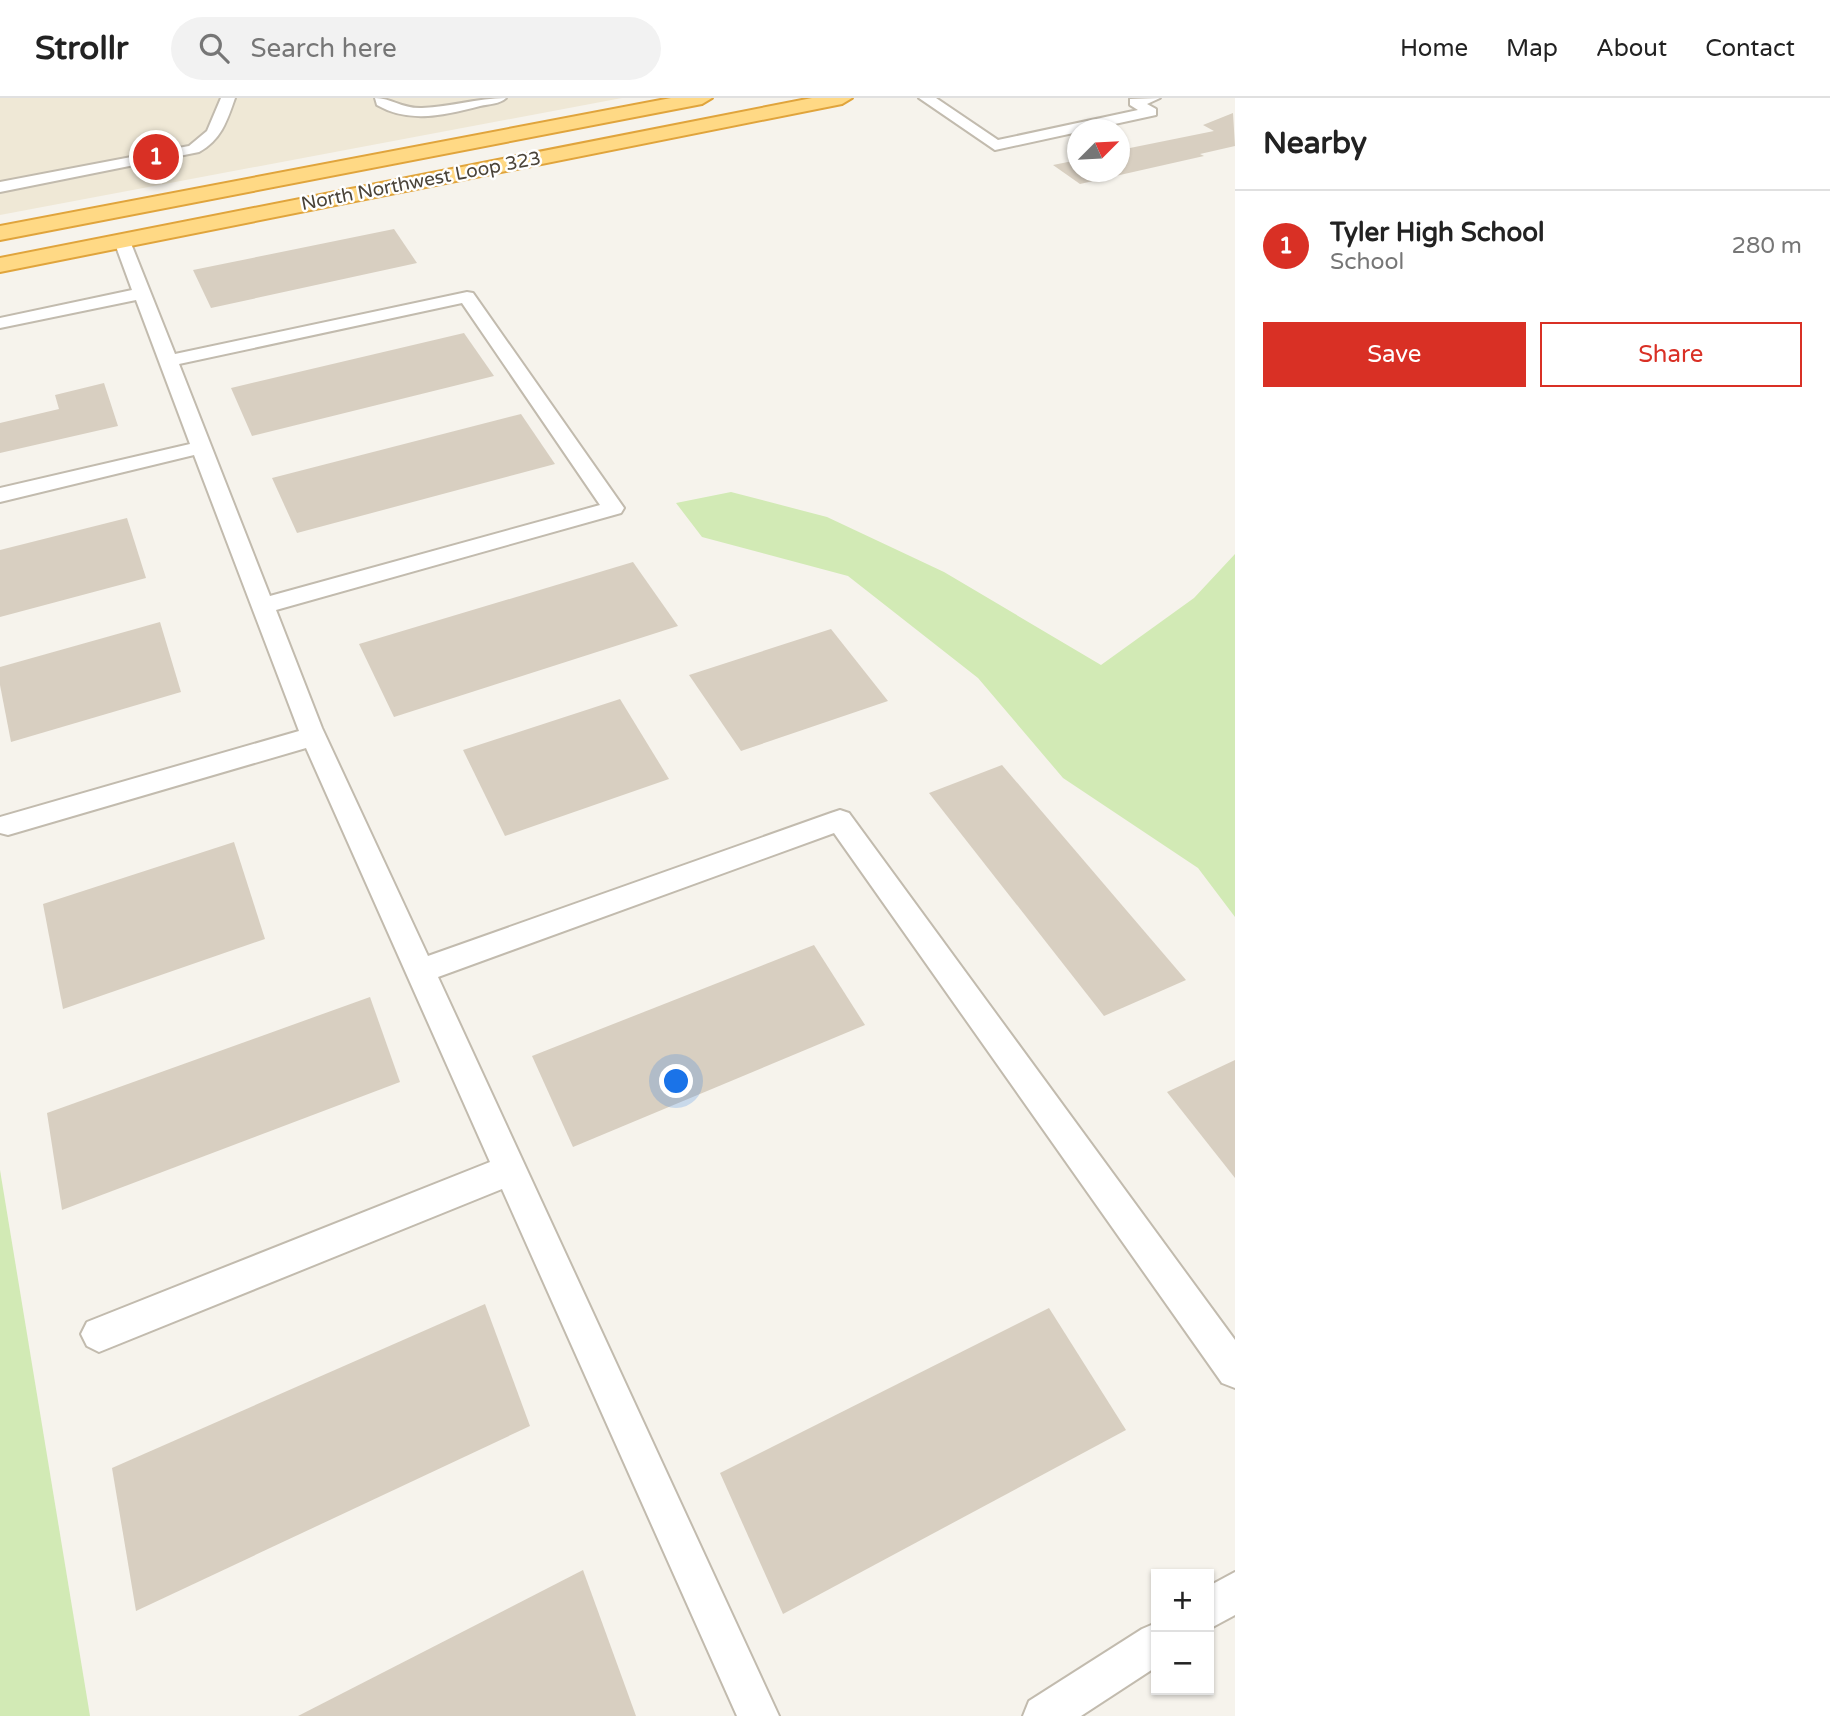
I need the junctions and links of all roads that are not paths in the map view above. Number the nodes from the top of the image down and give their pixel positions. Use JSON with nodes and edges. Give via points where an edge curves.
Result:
{"nodes":[{"id":1,"x":228,"y":98,"type":"edge"},
{"id":2,"x":382,"y":98,"type":"edge"},
{"id":3,"x":499,"y":98,"type":"edge"},
{"id":4,"x":702,"y":98,"type":"edge"},
{"id":5,"x":789,"y":98,"type":"edge"},
{"id":6,"x":842,"y":98,"type":"edge"},
{"id":7,"x":926,"y":98,"type":"edge"},
{"id":8,"x":1153,"y":98,"type":"edge"},
{"id":9,"x":622,"y":141,"type":"junction"},
{"id":10,"x":0,"y":187,"type":"edge"},
{"id":11,"x":0,"y":233,"type":"edge"},
{"id":12,"x":122,"y":241,"type":"junction"},
{"id":13,"x":0,"y":265,"type":"edge"},
{"id":14,"x":142,"y":293,"type":"junction"},
{"id":15,"x":0,"y":323,"type":"edge"},
{"id":16,"x":168,"y":361,"type":"junction"},
{"id":17,"x":202,"y":447,"type":"junction"},
{"id":18,"x":0,"y":495,"type":"edge"},
{"id":19,"x":263,"y":606,"type":"junction"},
{"id":20,"x":314,"y":736,"type":"junction"},
{"id":21,"x":8,"y":825,"type":"dead end"},
{"id":22,"x":421,"y":971,"type":"junction"},
{"id":23,"x":510,"y":1170,"type":"junction"},
{"id":24,"x":99,"y":1335,"type":"dead end"},
{"id":25,"x":1235,"y":1370,"type":"edge"},
{"id":26,"x":1235,"y":1592,"type":"edge"},
{"id":27,"x":1214,"y":1606,"type":"edge"},
{"id":28,"x":1151,"y":1646,"type":"edge"},
{"id":29,"x":758,"y":1716,"type":"edge"},
{"id":30,"x":1044,"y":1716,"type":"edge"}],
"edges":[{"from":1,"to":10,"type":"lane","via":[[214,135],[203,146]]},
{"from":2,"to":3,"type":"lane","via":[[389,107],[421,111]]},
{"from":4,"to":11,"type":"highway","name":"North Northwest Loop 323"},
{"from":5,"to":9,"type":"highway","via":[[658,124]]},
{"from":6,"to":9,"type":"highway","name":"North Northwest Loop 323"},
{"from":7,"to":8,"type":"lane","via":[[995,145],[1151,111],[1135,102]]},
{"from":9,"to":12,"type":"highway","name":"North Northwest Loop 323"},
{"from":12,"to":13,"type":"highway","name":"North Northwest Loop 323"},
{"from":12,"to":14,"type":"lane"},
{"from":14,"to":15,"type":"lane"},
{"from":14,"to":16,"type":"lane"},
{"from":16,"to":17,"type":"lane"},
{"from":16,"to":19,"type":"lane","via":[[467,297],[613,508]]},
{"from":17,"to":18,"type":"lane"},
{"from":17,"to":19,"type":"lane"},
{"from":19,"to":20,"type":"lane"},
{"from":20,"to":21,"type":"lane"},
{"from":20,"to":22,"type":"lane"},
{"from":22,"to":23,"type":"lane"},
{"from":22,"to":25,"type":"lane","via":[[840,820]]},
{"from":23,"to":24,"type":"lane"},
{"from":23,"to":29,"type":"lane"},
{"from":26,"to":27,"type":"lane"},
{"from":28,"to":30,"type":"lane"}]}
